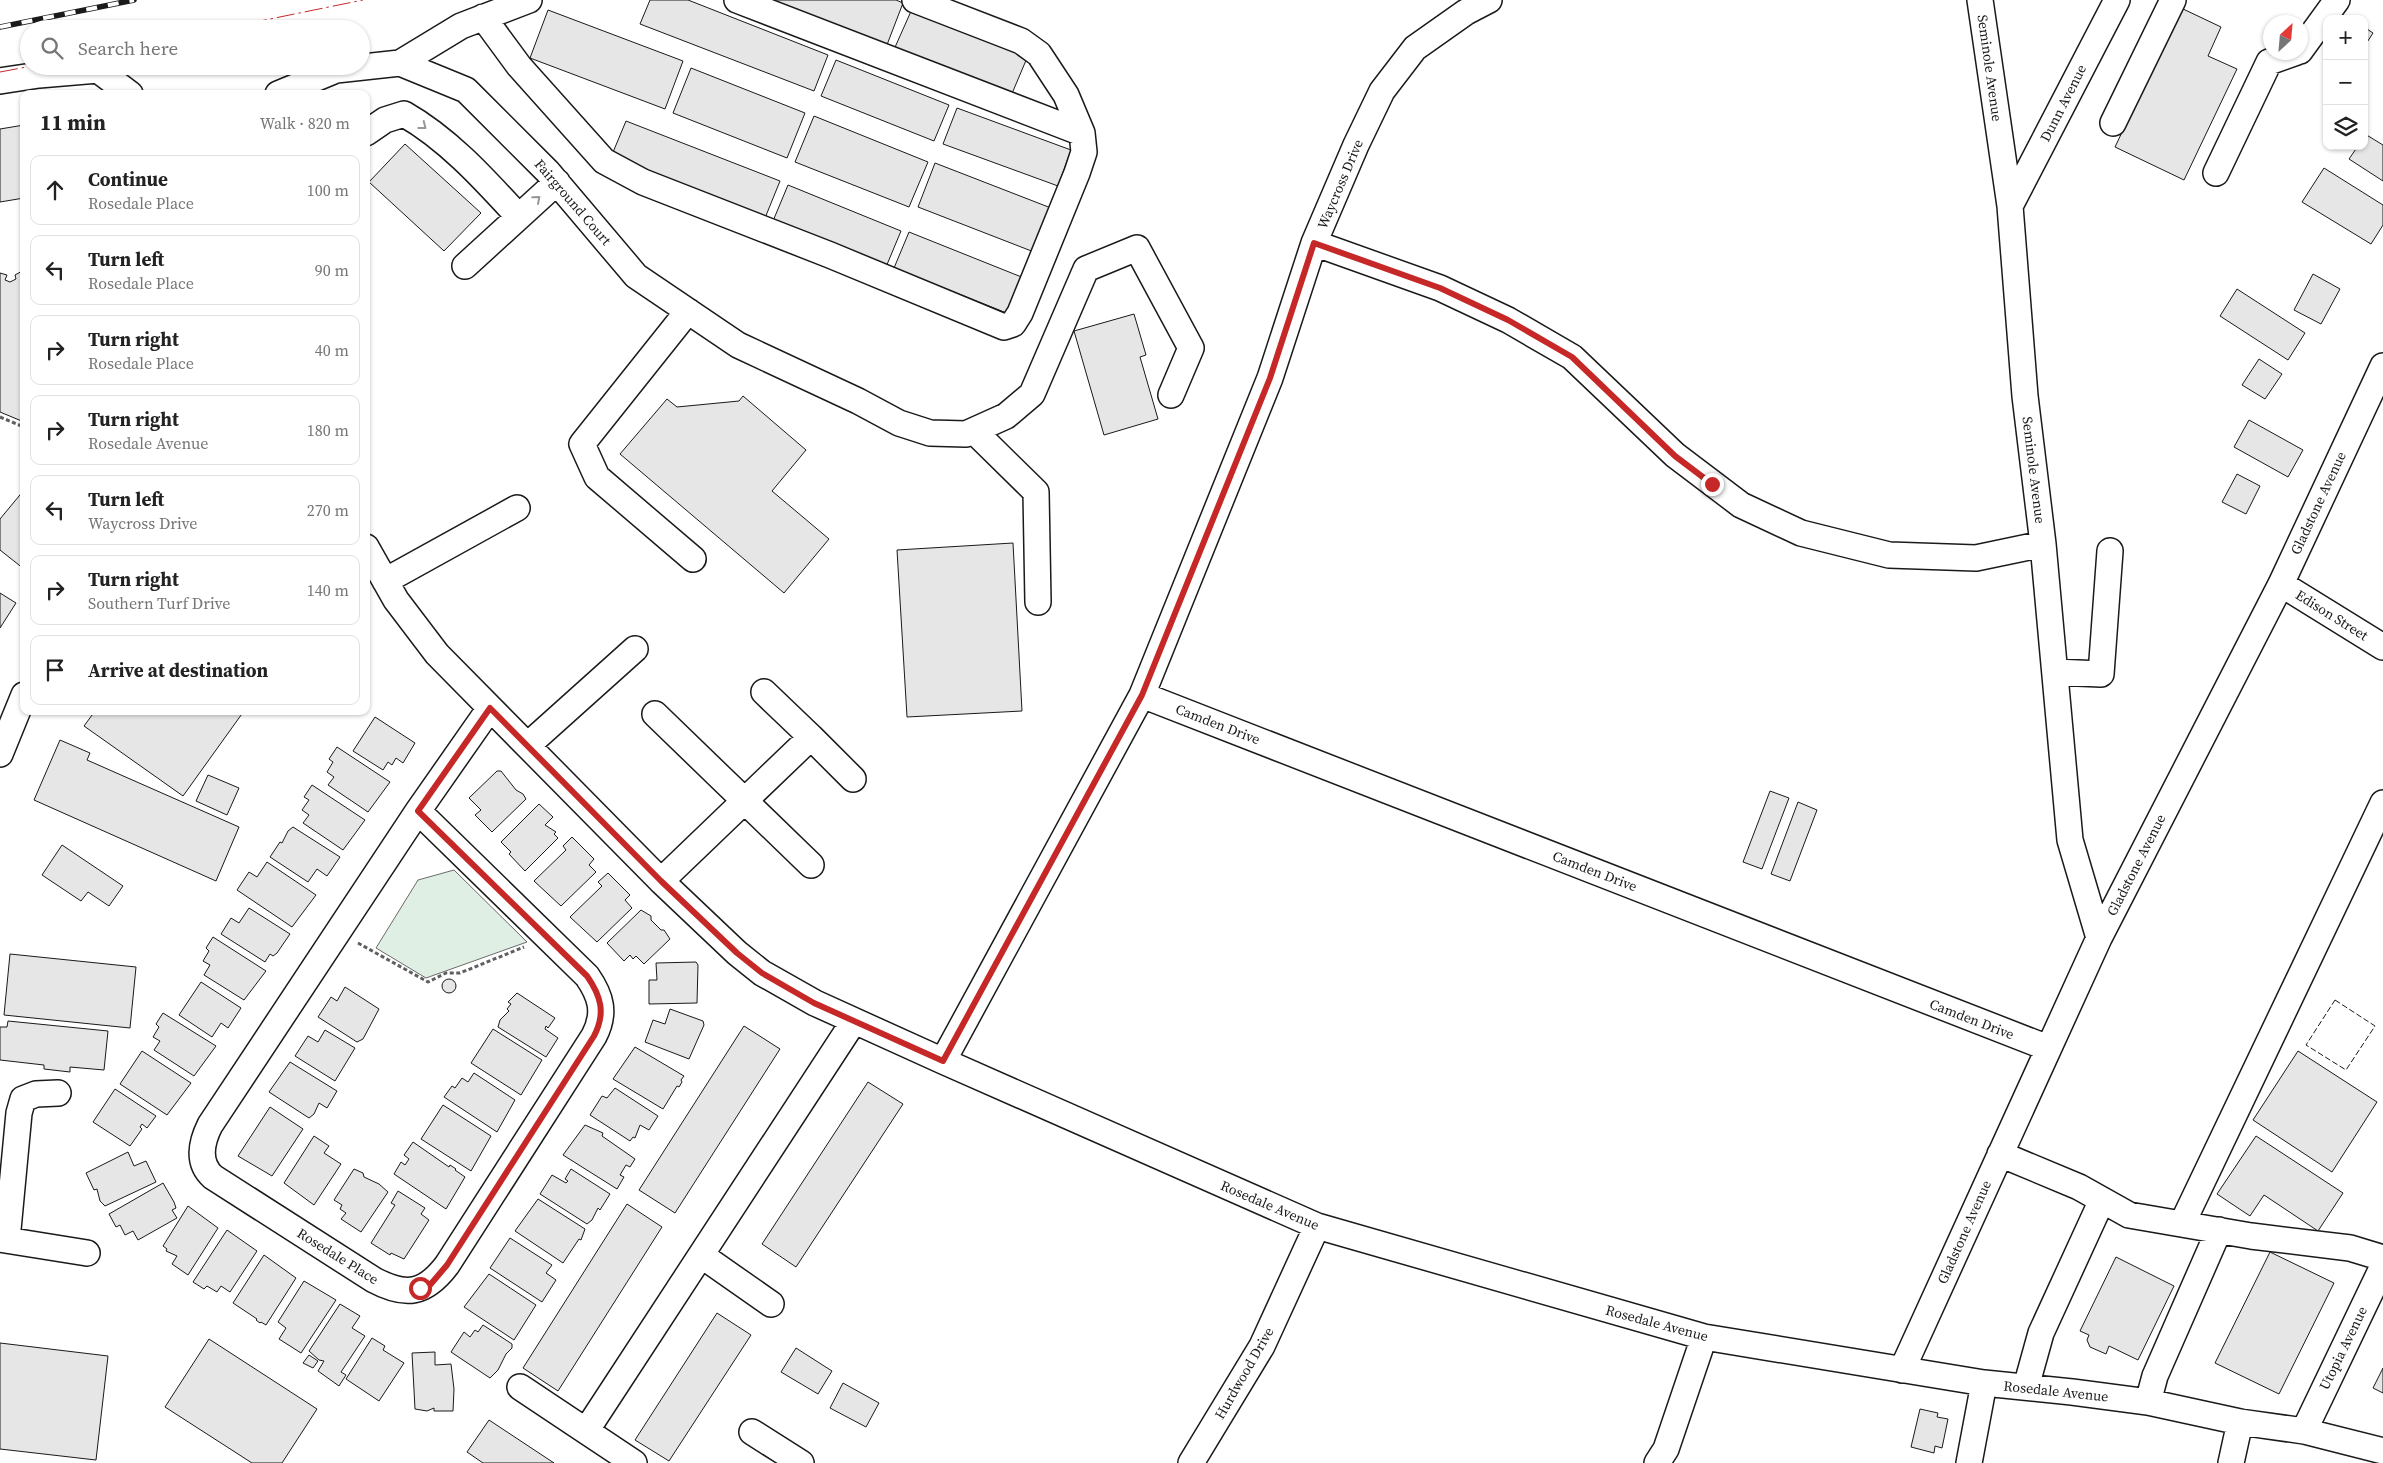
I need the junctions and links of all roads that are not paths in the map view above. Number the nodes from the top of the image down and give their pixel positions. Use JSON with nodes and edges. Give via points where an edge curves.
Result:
{"nodes":[{"id":1,"x":529,"y":0,"type":"edge"},
{"id":2,"x":737,"y":0,"type":"edge"},
{"id":3,"x":915,"y":0,"type":"edge"},
{"id":4,"x":1489,"y":0,"type":"edge"},
{"id":5,"x":1980,"y":0,"type":"edge"},
{"id":6,"x":2117,"y":0,"type":"edge"},
{"id":7,"x":2173,"y":0,"type":"edge"},
{"id":8,"x":2337,"y":0,"type":"edge"},
{"id":9,"x":483,"y":17,"type":"junction"},
{"id":10,"x":2308,"y":40,"type":"edge"},
{"id":11,"x":2275,"y":60,"type":"edge"},
{"id":12,"x":400,"y":63,"type":"junction"},
{"id":13,"x":370,"y":66,"type":"edge"},
{"id":14,"x":39,"y":75,"type":"edge"},
{"id":15,"x":105,"y":75,"type":"edge"},
{"id":16,"x":330,"y":75,"type":"edge"},
{"id":17,"x":0,"y":81,"type":"edge"},
{"id":18,"x":316,"y":87,"type":"edge"},
{"id":19,"x":125,"y":90,"type":"edge"},
{"id":20,"x":300,"y":90,"type":"edge"},
{"id":21,"x":2113,"y":123,"type":"dead end"},
{"id":22,"x":370,"y":131,"type":"edge"},
{"id":23,"x":1082,"y":132,"type":"junction"},
{"id":24,"x":2216,"y":173,"type":"dead end"},
{"id":25,"x":557,"y":182,"type":"junction"},
{"id":26,"x":2010,"y":206,"type":"junction"},
{"id":27,"x":518,"y":216,"type":"junction"},
{"id":28,"x":1314,"y":243,"type":"junction"},
{"id":29,"x":465,"y":266,"type":"dead end"},
{"id":30,"x":688,"y":311,"type":"junction"},
{"id":31,"x":2383,"y":366,"type":"edge"},
{"id":32,"x":1171,"y":395,"type":"dead end"},
{"id":33,"x":974,"y":431,"type":"junction"},
{"id":34,"x":516,"y":508,"type":"dead end"},
{"id":35,"x":2043,"y":544,"type":"junction"},
{"id":36,"x":2110,"y":552,"type":"dead end"},
{"id":37,"x":370,"y":554,"type":"edge"},
{"id":38,"x":693,"y":559,"type":"dead end"},
{"id":39,"x":385,"y":580,"type":"junction"},
{"id":40,"x":2281,"y":584,"type":"junction"},
{"id":41,"x":1038,"y":602,"type":"dead end"},
{"id":42,"x":2383,"y":646,"type":"edge"},
{"id":43,"x":635,"y":649,"type":"dead end"},
{"id":44,"x":2054,"y":672,"type":"junction"},
{"id":45,"x":764,"y":692,"type":"dead end"},
{"id":46,"x":1142,"y":695,"type":"junction"},
{"id":47,"x":20,"y":704,"type":"edge"},
{"id":48,"x":490,"y":708,"type":"junction"},
{"id":49,"x":655,"y":714,"type":"dead end"},
{"id":50,"x":811,"y":737,"type":"junction"},
{"id":51,"x":528,"y":746,"type":"junction"},
{"id":52,"x":0,"y":754,"type":"edge"},
{"id":53,"x":853,"y":780,"type":"dead end"},
{"id":54,"x":745,"y":801,"type":"junction"},
{"id":55,"x":2383,"y":803,"type":"edge"},
{"id":56,"x":418,"y":811,"type":"junction"},
{"id":57,"x":811,"y":865,"type":"dead end"},
{"id":58,"x":661,"y":881,"type":"junction"},
{"id":59,"x":2099,"y":938,"type":"junction"},
{"id":60,"x":854,"y":1021,"type":"junction"},
{"id":61,"x":2048,"y":1048,"type":"junction"},
{"id":62,"x":943,"y":1061,"type":"junction"},
{"id":63,"x":58,"y":1093,"type":"dead end"},
{"id":64,"x":2000,"y":1154,"type":"junction"},
{"id":65,"x":2102,"y":1200,"type":"junction"},
{"id":66,"x":2182,"y":1224,"type":"junction"},
{"id":67,"x":1317,"y":1226,"type":"junction"},
{"id":68,"x":2219,"y":1230,"type":"junction"},
{"id":69,"x":3,"y":1240,"type":"edge"},
{"id":70,"x":87,"y":1253,"type":"dead end"},
{"id":71,"x":702,"y":1255,"type":"junction"},
{"id":72,"x":2383,"y":1258,"type":"edge"},
{"id":73,"x":2383,"y":1266,"type":"edge"},
{"id":74,"x":771,"y":1304,"type":"dead end"},
{"id":75,"x":1704,"y":1337,"type":"junction"},
{"id":76,"x":1902,"y":1370,"type":"junction"},
{"id":77,"x":1984,"y":1383,"type":"junction"},
{"id":78,"x":520,"y":1387,"type":"dead end"},
{"id":79,"x":2026,"y":1387,"type":"junction"},
{"id":80,"x":2148,"y":1402,"type":"junction"},
{"id":81,"x":2240,"y":1422,"type":"junction"},
{"id":82,"x":586,"y":1431,"type":"junction"},
{"id":83,"x":2304,"y":1431,"type":"junction"},
{"id":84,"x":752,"y":1432,"type":"dead end"},
{"id":85,"x":2383,"y":1451,"type":"edge"},
{"id":86,"x":634,"y":1463,"type":"edge"},
{"id":87,"x":801,"y":1463,"type":"edge"},
{"id":88,"x":1191,"y":1463,"type":"edge"},
{"id":89,"x":1658,"y":1463,"type":"edge"},
{"id":90,"x":1969,"y":1463,"type":"edge"},
{"id":91,"x":2231,"y":1463,"type":"edge"}],
"edges":[{"from":1,"to":9,"type":"street"},
{"from":2,"to":23,"type":"street"},
{"from":3,"to":23,"type":"street","via":[[1021,41],[1039,54],[1066,95]]},
{"from":4,"to":28,"type":"street","name":"Waycross Drive","via":[[1466,12],[1416,48],[1382,91]]},
{"from":5,"to":26,"type":"street","name":"Seminole Avenue"},
{"from":6,"to":26,"type":"street","name":"Dunn Avenue"},
{"from":7,"to":21,"type":"street"},
{"from":8,"to":10,"type":"street"},
{"from":9,"to":12,"type":"street","via":[[461,26]]},
{"from":9,"to":23,"type":"street","via":[[519,66],[604,161],[643,182],[1004,327],[1013,324],[1020,313],[1077,173],[1084,152]]},
{"from":11,"to":24,"type":"street","via":[[2269,62]]},
{"from":12,"to":13,"type":"street","name":"Fairground Court"},
{"from":12,"to":25,"type":"street","name":"Fairground Court","via":[[466,90]]},
{"from":14,"to":17,"type":"street"},
{"from":15,"to":19,"type":"street"},
{"from":16,"to":18,"type":"street","name":"Fairground Court"},
{"from":18,"to":20,"type":"street","name":"Fairground Court"},
{"from":22,"to":27,"type":"street","one_way":true,"via":[[385,120],[404,114],[420,123],[476,170]]},
{"from":27,"to":25,"type":"street","one_way":true},
{"from":25,"to":30,"type":"street","name":"Fairground Court","via":[[636,276]]},
{"from":26,"to":35,"type":"street","name":"Seminole Avenue","via":[[2025,396]]},
{"from":27,"to":29,"type":"street"},
{"from":28,"to":35,"type":"street","via":[[1440,288],[1508,320],[1572,357],[1675,456],[1741,505],[1801,533],[1889,555],[1976,558]]},
{"from":28,"to":46,"type":"street","name":"Waycross Drive","via":[[1270,378]]},
{"from":30,"to":33,"type":"street","name":"Fairground Court","via":[[738,345],[899,423],[930,433],[966,434]]},
{"from":30,"to":38,"type":"street","via":[[582,444],[597,477]]},
{"from":31,"to":40,"type":"street","name":"Gladstone Avenue"},
{"from":32,"to":33,"type":"street","name":"Fairground Court","via":[[1191,348],[1136,248],[1086,269],[1032,394],[1006,416]]},
{"from":33,"to":41,"type":"street","via":[[1036,492]]},
{"from":34,"to":39,"type":"street"},
{"from":35,"to":44,"type":"street","name":"Seminole Avenue"},
{"from":36,"to":44,"type":"street","via":[[2101,674]]},
{"from":37,"to":39,"type":"street","name":"Rosedale Avenue"},
{"from":39,"to":48,"type":"street","name":"Rosedale Avenue","via":[[432,648]]},
{"from":40,"to":42,"type":"street","name":"Edison Street"},
{"from":40,"to":59,"type":"street","name":"Gladstone Avenue"},
{"from":43,"to":51,"type":"street"},
{"from":44,"to":59,"type":"street","name":"Seminole Avenue","via":[[2070,840]]},
{"from":45,"to":50,"type":"street"},
{"from":46,"to":61,"type":"street","name":"Camden Drive"},
{"from":46,"to":62,"type":"street","name":"Waycross Drive"},
{"from":47,"to":52,"type":"street"},
{"from":48,"to":51,"type":"street","name":"Rosedale Avenue"},
{"from":48,"to":56,"type":"street","name":"Rosedale Place"},
{"from":49,"to":54,"type":"street"},
{"from":50,"to":53,"type":"street"},
{"from":50,"to":54,"type":"street"},
{"from":51,"to":58,"type":"street","name":"Rosedale Avenue"},
{"from":54,"to":57,"type":"street"},
{"from":54,"to":58,"type":"street"},
{"from":55,"to":66,"type":"street"},
{"from":56,"to":56,"type":"street","name":"Rosedale Place","via":[[594,986],[602,1010],[600,1026],[447,1265],[430,1285],[408,1291],[374,1280],[213,1177],[202,1163],[202,1143],[210,1125]]},
{"from":58,"to":60,"type":"street","name":"Rosedale Avenue","via":[[762,973],[814,1003]]},
{"from":59,"to":61,"type":"street","name":"Gladstone Avenue"},
{"from":60,"to":62,"type":"street","name":"Rosedale Avenue"},
{"from":60,"to":71,"type":"street"},
{"from":61,"to":64,"type":"street","name":"Gladstone Avenue"},
{"from":62,"to":67,"type":"street","name":"Rosedale Avenue"},
{"from":63,"to":69,"type":"street","via":[[36,1094],[23,1100],[18,1113]]},
{"from":64,"to":65,"type":"street"},
{"from":64,"to":76,"type":"street","name":"Gladstone Avenue"},
{"from":65,"to":66,"type":"street","via":[[2130,1215]]},
{"from":65,"to":79,"type":"street","via":[[2041,1333]]},
{"from":66,"to":68,"type":"street"},
{"from":67,"to":75,"type":"street","name":"Rosedale Avenue"},
{"from":67,"to":88,"type":"street","name":"Hurdwood Drive","via":[[1262,1346]]},
{"from":68,"to":72,"type":"street","via":[[2350,1248]]},
{"from":68,"to":80,"type":"street","via":[[2155,1376]]},
{"from":69,"to":70,"type":"street"},
{"from":71,"to":74,"type":"street"},
{"from":71,"to":82,"type":"street"},
{"from":73,"to":83,"type":"street","name":"Utopia Avenue"},
{"from":75,"to":76,"type":"street","name":"Rosedale Avenue"},
{"from":75,"to":89,"type":"street","via":[[1666,1449]]},
{"from":76,"to":77,"type":"street","name":"Rosedale Avenue"},
{"from":77,"to":79,"type":"street","name":"Rosedale Avenue"},
{"from":77,"to":90,"type":"street"},
{"from":78,"to":82,"type":"street"},
{"from":79,"to":80,"type":"street","name":"Rosedale Avenue"},
{"from":80,"to":81,"type":"street","name":"Rosedale Avenue"},
{"from":81,"to":83,"type":"street","name":"Rosedale Avenue"},
{"from":81,"to":91,"type":"street"},
{"from":82,"to":86,"type":"street"},
{"from":83,"to":85,"type":"street","name":"Rosedale Avenue"},
{"from":84,"to":87,"type":"street"}]}
